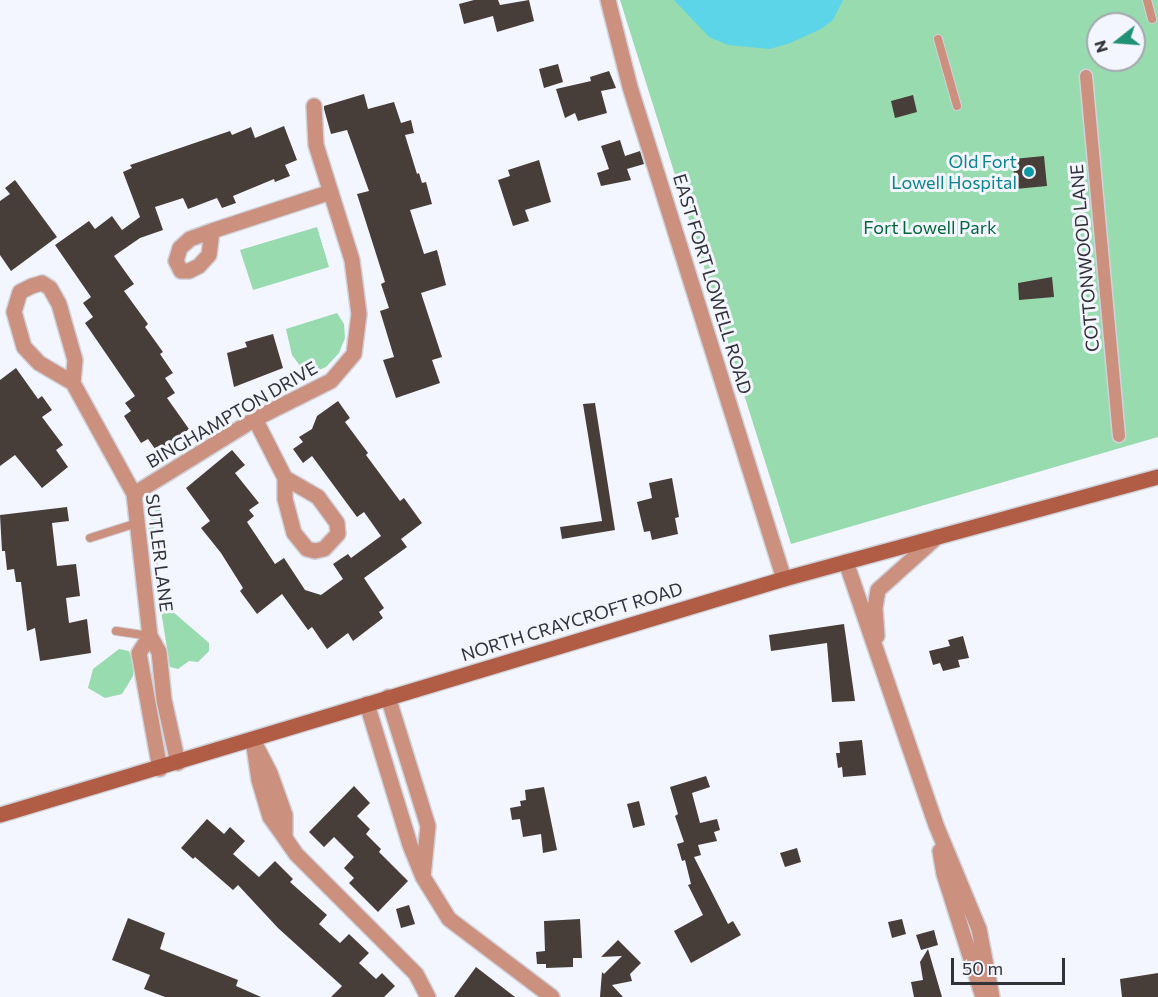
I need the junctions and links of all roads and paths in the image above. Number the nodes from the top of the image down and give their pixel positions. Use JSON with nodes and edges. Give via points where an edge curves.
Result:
{"nodes":[{"id":1,"x":608,"y":0,"type":"edge"},
{"id":2,"x":1147,"y":0,"type":"edge"},
{"id":3,"x":1152,"y":19,"type":"dead end"},
{"id":4,"x":938,"y":39,"type":"dead end"},
{"id":5,"x":1086,"y":76,"type":"dead end"},
{"id":6,"x":314,"y":106,"type":"dead end"},
{"id":7,"x":957,"y":106,"type":"dead end"},
{"id":8,"x":331,"y":192,"type":"junction"},
{"id":9,"x":212,"y":231,"type":"dead end"},
{"id":10,"x":73,"y":383,"type":"junction"},
{"id":11,"x":255,"y":419,"type":"junction"},
{"id":12,"x":1119,"y":436,"type":"dead end"},
{"id":13,"x":1158,"y":477,"type":"edge"},
{"id":14,"x":285,"y":478,"type":"junction"},
{"id":15,"x":134,"y":494,"type":"junction"},
{"id":16,"x":137,"y":523,"type":"junction"},
{"id":17,"x":937,"y":537,"type":"junction"},
{"id":18,"x":90,"y":538,"type":"dead end"},
{"id":19,"x":846,"y":562,"type":"junction"},
{"id":20,"x":784,"y":579,"type":"junction"},
{"id":21,"x":116,"y":631,"type":"dead end"},
{"id":22,"x":150,"y":636,"type":"junction"},
{"id":23,"x":879,"y":660,"type":"junction"},
{"id":24,"x":388,"y":697,"type":"junction"},
{"id":25,"x":367,"y":704,"type":"junction"},
{"id":26,"x":253,"y":740,"type":"junction"},
{"id":27,"x":178,"y":764,"type":"junction"},
{"id":28,"x":160,"y":769,"type":"junction"},
{"id":29,"x":0,"y":815,"type":"edge"},
{"id":30,"x":936,"y":825,"type":"junction"},
{"id":31,"x":423,"y":877,"type":"junction"},
{"id":32,"x":428,"y":997,"type":"edge"},
{"id":33,"x":552,"y":997,"type":"edge"},
{"id":34,"x":983,"y":997,"type":"edge"},
{"id":35,"x":992,"y":997,"type":"edge"}],
"edges":[{"from":1,"to":20,"type":"street","name":"EAST FORT LOWELL ROAD","via":[[630,87]]},
{"from":2,"to":3,"type":"lane"},
{"from":4,"to":7,"type":"lane"},
{"from":5,"to":12,"type":"street","name":"COTTONWOOD LANE"},
{"from":6,"to":8,"type":"street","name":"BINGHAMPTON DRIVE","via":[[316,145]]},
{"from":8,"to":9,"type":"street"},
{"from":8,"to":11,"type":"street","name":"BINGHAMPTON DRIVE","via":[[352,260],[360,314],[354,354],[331,381]]},
{"from":10,"to":10,"type":"street","name":"SUTLER LANE","via":[[75,360],[59,304],[50,288],[42,283],[32,286],[20,292],[14,312],[24,347],[39,363]]},
{"from":10,"to":15,"type":"street","name":"SUTLER LANE"},
{"from":11,"to":14,"type":"street"},
{"from":11,"to":15,"type":"street","name":"BINGHAMPTON DRIVE"},
{"from":13,"to":17,"type":"main road","name":"NORTH CRAYCROFT ROAD"},
{"from":14,"to":14,"type":"street","via":[[285,499],[294,533],[307,549],[324,549],[338,534],[337,523],[318,497]]},
{"from":15,"to":16,"type":"street","name":"SUTLER LANE"},
{"from":16,"to":18,"type":"lane"},
{"from":16,"to":22,"type":"street","name":"SUTLER LANE"},
{"from":17,"to":19,"type":"main road","name":"NORTH CRAYCROFT ROAD"},
{"from":17,"to":23,"type":"street","via":[[878,590],[874,608]]},
{"from":19,"to":20,"type":"main road","name":"NORTH CRAYCROFT ROAD"},
{"from":19,"to":23,"type":"street"},
{"from":20,"to":24,"type":"main road","name":"NORTH CRAYCROFT ROAD"},
{"from":21,"to":22,"type":"lane"},
{"from":22,"to":27,"type":"street","name":"SUTLER LANE","via":[[159,652],[164,700]]},
{"from":22,"to":28,"type":"street","name":"SUTLER LANE","via":[[139,653]]},
{"from":23,"to":30,"type":"street"},
{"from":24,"to":25,"type":"main road","name":"NORTH CRAYCROFT ROAD"},
{"from":24,"to":31,"type":"street","via":[[428,826]]},
{"from":25,"to":26,"type":"main road","name":"NORTH CRAYCROFT ROAD"},
{"from":25,"to":31,"type":"street"},
{"from":26,"to":27,"type":"main road","name":"NORTH CRAYCROFT ROAD"},
{"from":26,"to":32,"type":"street","via":[[270,818],[296,854],[416,974]]},
{"from":27,"to":28,"type":"main road","name":"NORTH CRAYCROFT ROAD"},
{"from":28,"to":29,"type":"main road","name":"NORTH CRAYCROFT ROAD"},
{"from":30,"to":34,"type":"street","via":[[944,874]]},
{"from":30,"to":35,"type":"street","via":[[979,929]]},
{"from":31,"to":33,"type":"street","via":[[449,919]]}]}
